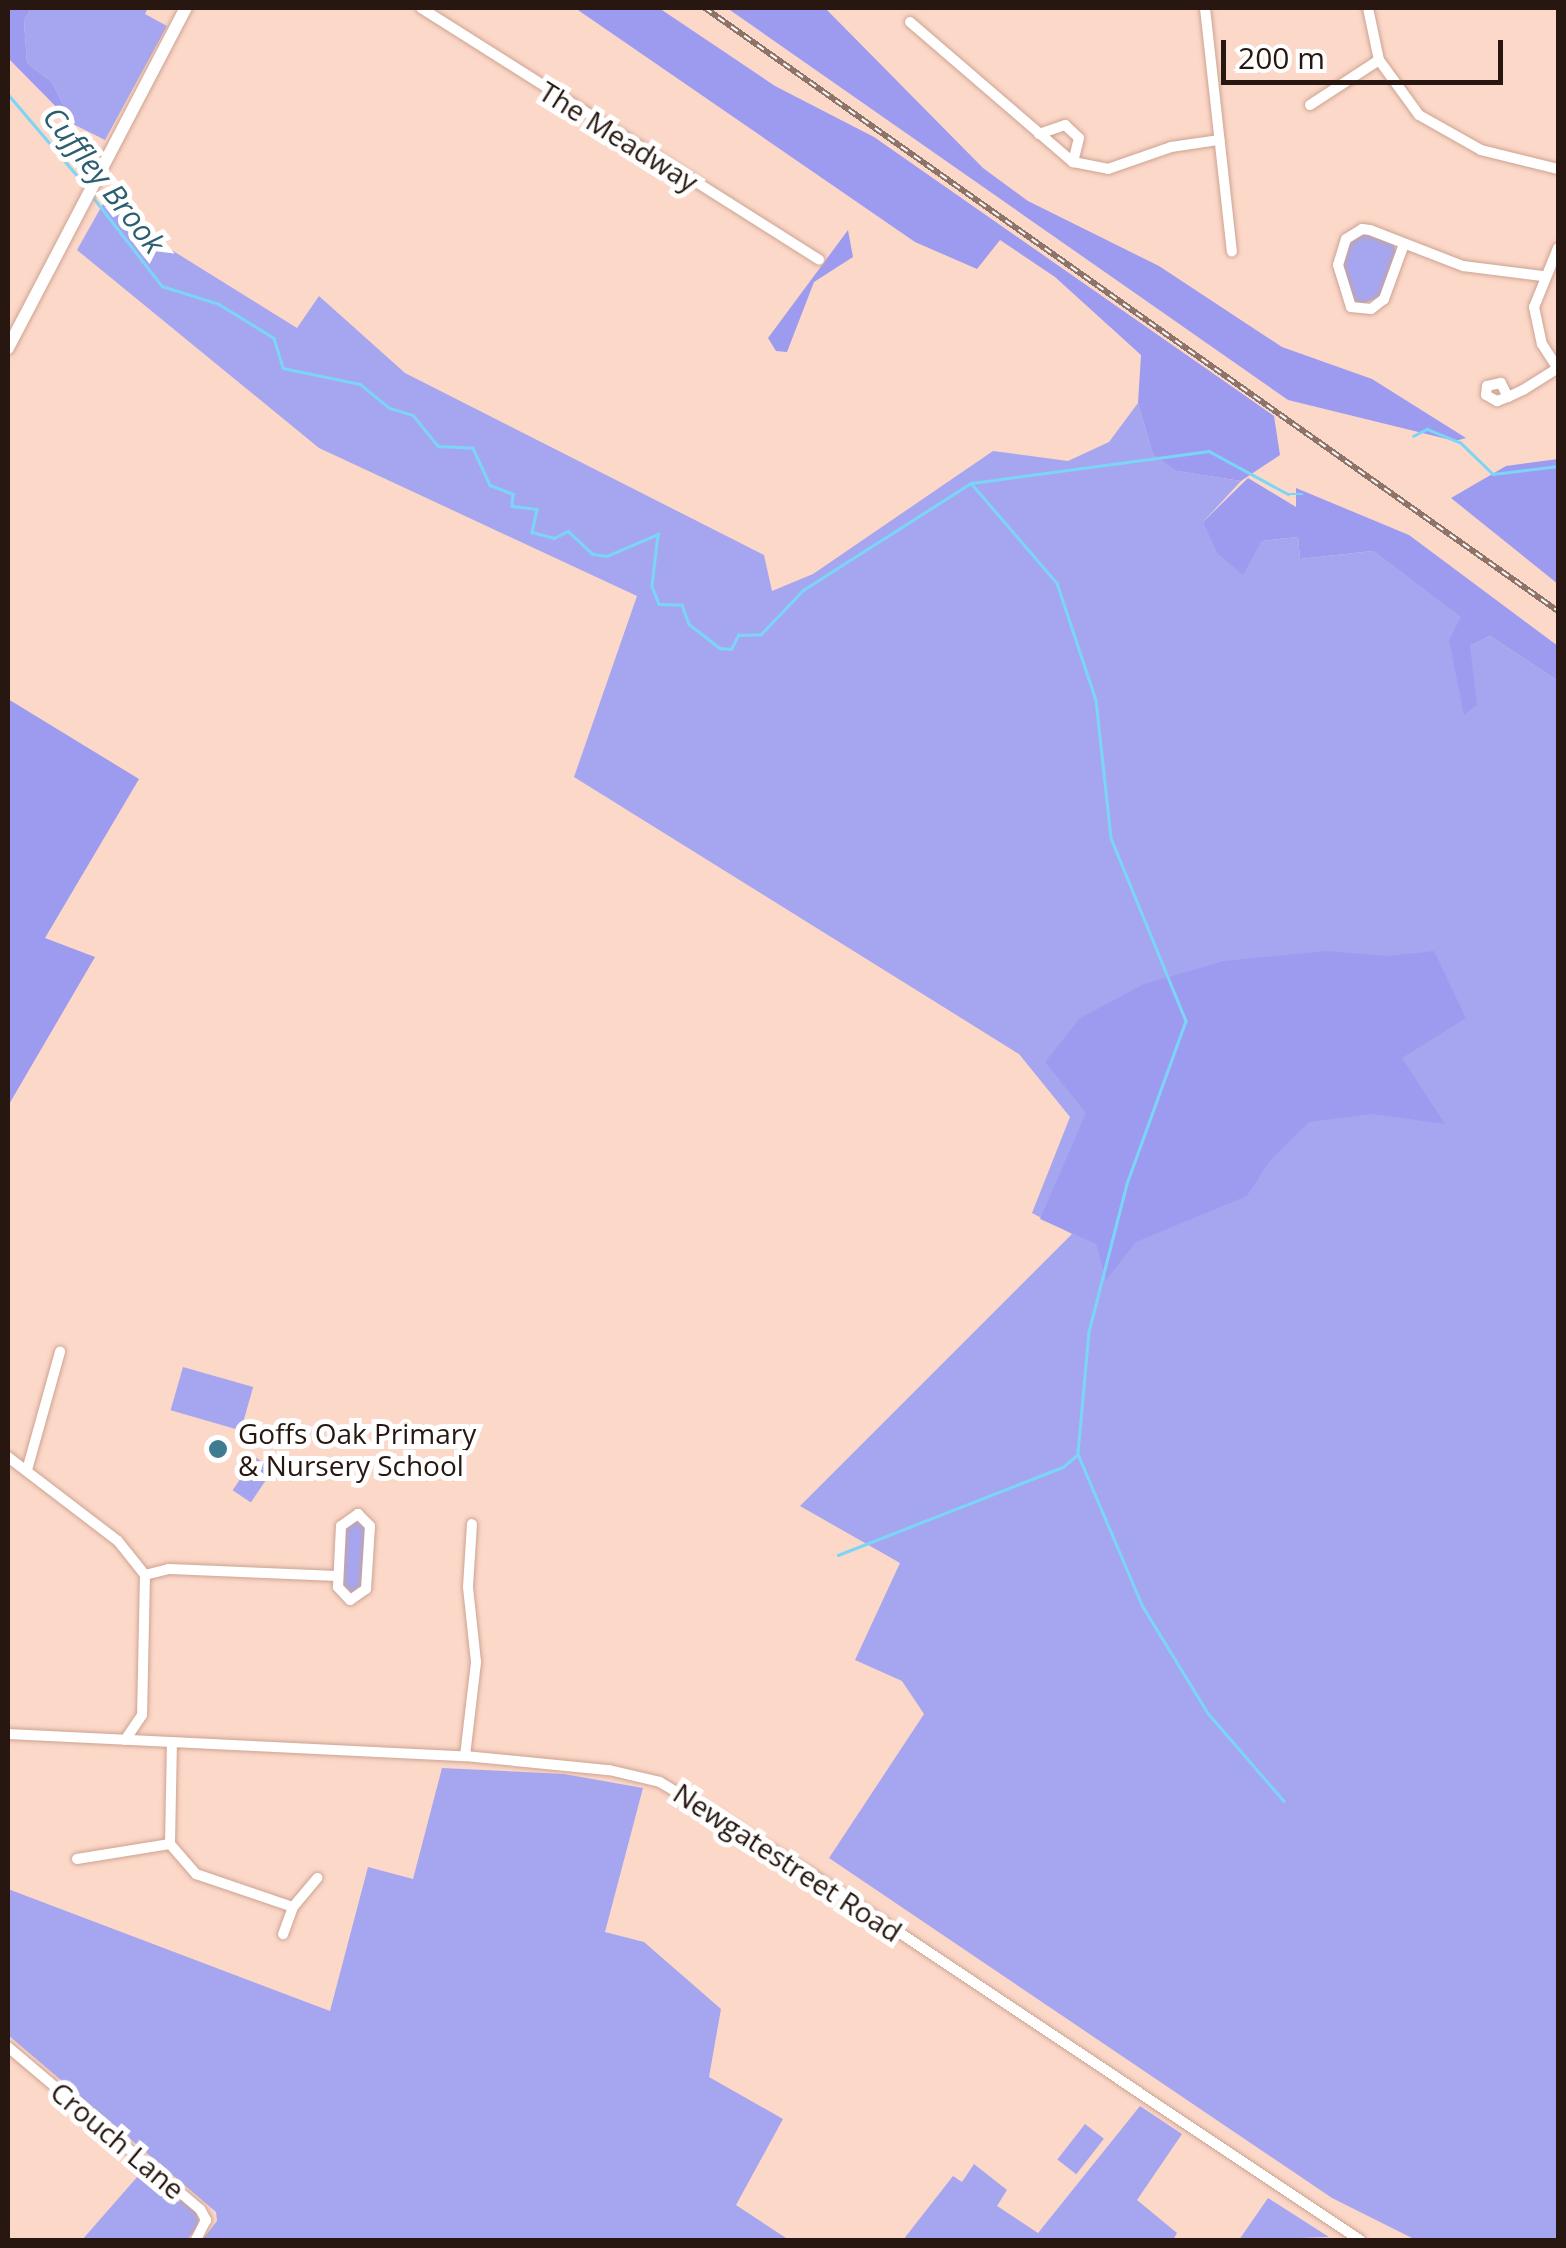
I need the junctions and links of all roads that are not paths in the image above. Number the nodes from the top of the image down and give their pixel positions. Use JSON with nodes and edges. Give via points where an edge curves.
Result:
{"nodes":[{"id":1,"x":186,"y":8,"type":"edge"},
{"id":2,"x":422,"y":8,"type":"edge"},
{"id":3,"x":1204,"y":8,"type":"edge"},
{"id":4,"x":1368,"y":8,"type":"edge"},
{"id":5,"x":910,"y":22,"type":"dead end"},
{"id":6,"x":1379,"y":60,"type":"junction"},
{"id":7,"x":1310,"y":105,"type":"dead end"},
{"id":8,"x":1039,"y":134,"type":"junction"},
{"id":9,"x":1219,"y":140,"type":"junction"},
{"id":10,"x":1073,"y":162,"type":"junction"},
{"id":11,"x":1558,"y":169,"type":"edge"},
{"id":12,"x":1404,"y":244,"type":"junction"},
{"id":13,"x":1558,"y":248,"type":"edge"},
{"id":14,"x":1232,"y":252,"type":"dead end"},
{"id":15,"x":819,"y":260,"type":"dead end"},
{"id":16,"x":1542,"y":276,"type":"junction"},
{"id":17,"x":8,"y":348,"type":"edge"},
{"id":18,"x":1558,"y":369,"type":"edge"},
{"id":19,"x":1508,"y":397,"type":"dead end"},
{"id":20,"x":60,"y":1352,"type":"dead end"},
{"id":21,"x":8,"y":1456,"type":"edge"},
{"id":22,"x":28,"y":1470,"type":"junction"},
{"id":23,"x":472,"y":1524,"type":"dead end"},
{"id":24,"x":145,"y":1576,"type":"junction"},
{"id":25,"x":338,"y":1576,"type":"junction"},
{"id":26,"x":142,"y":1720,"type":"junction"},
{"id":27,"x":8,"y":1734,"type":"edge"},
{"id":28,"x":125,"y":1740,"type":"junction"},
{"id":29,"x":159,"y":1742,"type":"junction"},
{"id":30,"x":172,"y":1742,"type":"junction"},
{"id":31,"x":465,"y":1756,"type":"junction"},
{"id":32,"x":170,"y":1844,"type":"junction"},
{"id":33,"x":77,"y":1859,"type":"dead end"},
{"id":34,"x":317,"y":1878,"type":"dead end"},
{"id":35,"x":293,"y":1907,"type":"junction"},
{"id":36,"x":283,"y":1934,"type":"dead end"},
{"id":37,"x":8,"y":2048,"type":"edge"},
{"id":38,"x":196,"y":2240,"type":"edge"},
{"id":39,"x":1360,"y":2240,"type":"edge"}],
"edges":[{"from":1,"to":17,"type":"main road"},
{"from":2,"to":15,"type":"street","name":"The Meadway"},
{"from":3,"to":9,"type":"street"},
{"from":4,"to":6,"type":"street"},
{"from":5,"to":8,"type":"street"},
{"from":6,"to":7,"type":"street"},
{"from":6,"to":11,"type":"street","via":[[1406,101],[1446,133],[1507,160]]},
{"from":8,"to":10,"type":"street"},
{"from":8,"to":10,"type":"street","via":[[1065,125],[1078,138]]},
{"from":9,"to":10,"type":"street","via":[[1171,146],[1108,169]]},
{"from":9,"to":14,"type":"street"},
{"from":12,"to":12,"type":"street","via":[[1370,230],[1346,239],[1338,276],[1347,304],[1364,310],[1384,299]]},
{"from":12,"to":16,"type":"street","via":[[1463,266]]},
{"from":13,"to":16,"type":"street"},
{"from":16,"to":18,"type":"street","via":[[1535,319]]},
{"from":18,"to":19,"type":"street"},
{"from":20,"to":22,"type":"street"},
{"from":21,"to":22,"type":"street"},
{"from":22,"to":24,"type":"street","via":[[118,1541]]},
{"from":23,"to":31,"type":"street","via":[[468,1587],[476,1662]]},
{"from":24,"to":25,"type":"street","via":[[169,1569]]},
{"from":24,"to":26,"type":"street"},
{"from":25,"to":25,"type":"street","via":[[341,1526],[358,1514],[370,1526],[364,1594],[346,1598]]},
{"from":26,"to":28,"type":"street"},
{"from":26,"to":29,"type":"street"},
{"from":27,"to":28,"type":"street","name":"Newgatestreet Road"},
{"from":28,"to":29,"type":"street","name":"Newgatestreet Road"},
{"from":29,"to":30,"type":"street","name":"Newgatestreet Road"},
{"from":30,"to":31,"type":"street","name":"Newgatestreet Road"},
{"from":30,"to":32,"type":"street"},
{"from":31,"to":39,"type":"street","name":"Newgatestreet Road","via":[[609,1770],[676,1788]]},
{"from":32,"to":33,"type":"street"},
{"from":32,"to":35,"type":"street","via":[[196,1874]]},
{"from":34,"to":35,"type":"street"},
{"from":35,"to":36,"type":"street"},
{"from":37,"to":38,"type":"street","name":"Crouch Lane","via":[[200,2209],[206,2220]]}]}
